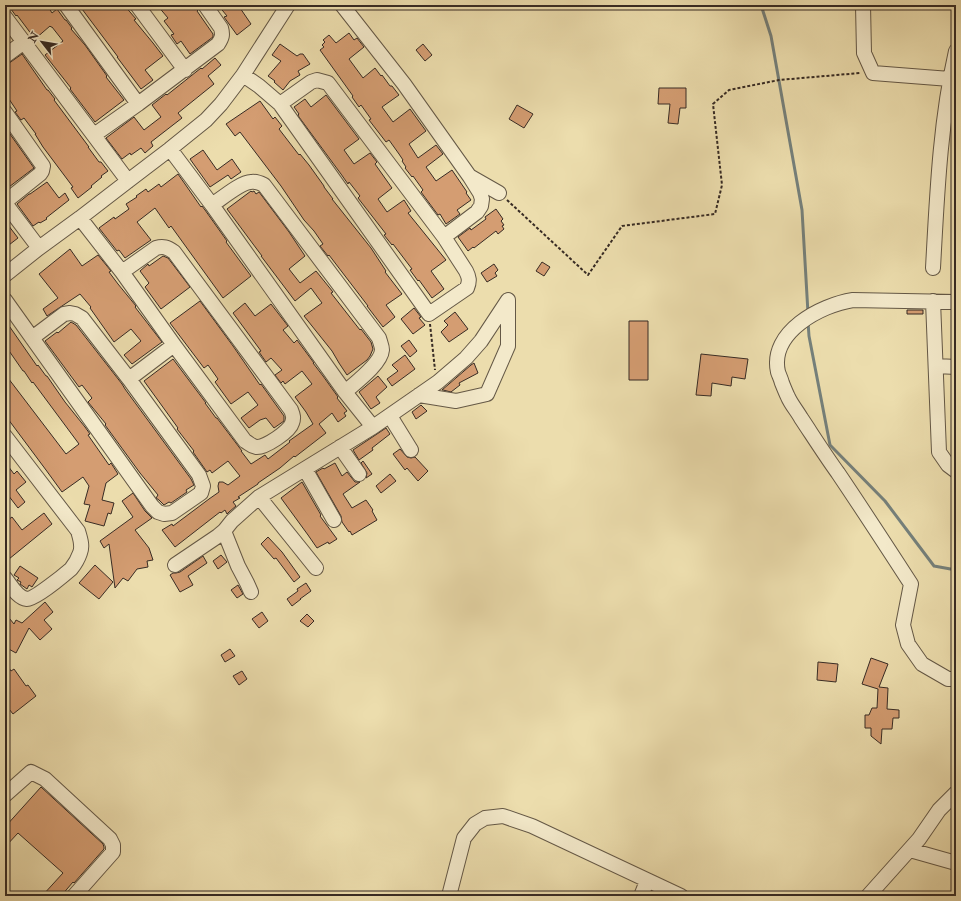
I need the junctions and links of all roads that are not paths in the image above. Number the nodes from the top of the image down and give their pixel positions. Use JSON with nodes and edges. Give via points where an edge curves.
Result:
{"nodes":[{"id":1,"x":137,"y":5,"type":"edge"},
{"id":2,"x":205,"y":5,"type":"edge"},
{"id":3,"x":288,"y":5,"type":"edge"},
{"id":4,"x":342,"y":5,"type":"edge"},
{"id":5,"x":863,"y":5,"type":"edge"},
{"id":6,"x":69,"y":6,"type":"edge"},
{"id":7,"x":5,"y":17,"type":"edge"},
{"id":8,"x":24,"y":42,"type":"junction"},
{"id":9,"x":956,"y":51,"type":"edge"},
{"id":10,"x":5,"y":56,"type":"edge"},
{"id":11,"x":184,"y":70,"type":"junction"},
{"id":12,"x":243,"y":75,"type":"junction"},
{"id":13,"x":950,"y":79,"type":"junction"},
{"id":14,"x":138,"y":104,"type":"junction"},
{"id":15,"x":280,"y":104,"type":"junction"},
{"id":16,"x":5,"y":112,"type":"edge"},
{"id":17,"x":94,"y":135,"type":"junction"},
{"id":18,"x":170,"y":149,"type":"junction"},
{"id":19,"x":470,"y":176,"type":"junction"},
{"id":20,"x":128,"y":181,"type":"junction"},
{"id":21,"x":499,"y":193,"type":"road end"},
{"id":22,"x":5,"y":203,"type":"edge"},
{"id":23,"x":212,"y":205,"type":"junction"},
{"id":24,"x":80,"y":218,"type":"junction"},
{"id":25,"x":444,"y":236,"type":"junction"},
{"id":26,"x":39,"y":248,"type":"junction"},
{"id":27,"x":933,"y":268,"type":"dead end"},
{"id":28,"x":122,"y":272,"type":"junction"},
{"id":29,"x":5,"y":275,"type":"edge"},
{"id":30,"x":5,"y":300,"type":"edge"},
{"id":31,"x":933,"y":302,"type":"junction"},
{"id":32,"x":956,"y":302,"type":"edge"},
{"id":33,"x":32,"y":338,"type":"junction"},
{"id":34,"x":174,"y":345,"type":"junction"},
{"id":35,"x":936,"y":366,"type":"junction"},
{"id":36,"x":956,"y":367,"type":"edge"},
{"id":37,"x":129,"y":379,"type":"junction"},
{"id":38,"x":345,"y":392,"type":"junction"},
{"id":39,"x":419,"y":395,"type":"junction"},
{"id":40,"x":390,"y":416,"type":"junction"},
{"id":41,"x":373,"y":427,"type":"junction"},
{"id":42,"x":6,"y":441,"type":"edge"},
{"id":43,"x":340,"y":447,"type":"junction"},
{"id":44,"x":411,"y":450,"type":"dead end"},
{"id":45,"x":305,"y":469,"type":"junction"},
{"id":46,"x":956,"y":471,"type":"edge"},
{"id":47,"x":359,"y":474,"type":"dead end"},
{"id":48,"x":259,"y":497,"type":"junction"},
{"id":49,"x":334,"y":520,"type":"dead end"},
{"id":50,"x":224,"y":531,"type":"junction"},
{"id":51,"x":175,"y":565,"type":"dead end"},
{"id":52,"x":316,"y":568,"type":"dead end"},
{"id":53,"x":5,"y":578,"type":"edge"},
{"id":54,"x":251,"y":592,"type":"dead end"},
{"id":55,"x":956,"y":679,"type":"edge"},
{"id":56,"x":956,"y":793,"type":"edge"},
{"id":57,"x":5,"y":795,"type":"edge"},
{"id":58,"x":910,"y":850,"type":"junction"},
{"id":59,"x":956,"y":863,"type":"edge"},
{"id":60,"x":647,"y":881,"type":"junction"},
{"id":61,"x":74,"y":896,"type":"edge"},
{"id":62,"x":449,"y":896,"type":"edge"},
{"id":63,"x":641,"y":896,"type":"edge"},
{"id":64,"x":681,"y":896,"type":"edge"},
{"id":65,"x":868,"y":896,"type":"edge"}],
"edges":[{"from":1,"to":11,"type":"street"},
{"from":2,"to":11,"type":"street","via":[[221,28],[222,38],[218,44]]},
{"from":3,"to":12,"type":"street"},
{"from":4,"to":19,"type":"street","via":[[404,84]]},
{"from":5,"to":13,"type":"street","via":[[864,53],[874,73]]},
{"from":6,"to":14,"type":"street"},
{"from":7,"to":8,"type":"street"},
{"from":8,"to":10,"type":"street"},
{"from":8,"to":17,"type":"street"},
{"from":9,"to":13,"type":"street"},
{"from":11,"to":14,"type":"street"},
{"from":12,"to":15,"type":"street"},
{"from":12,"to":18,"type":"street","via":[[206,120]]},
{"from":13,"to":27,"type":"street","via":[[939,169]]},
{"from":14,"to":17,"type":"street"},
{"from":15,"to":25,"type":"street","via":[[311,82],[317,80],[328,83]]},
{"from":15,"to":25,"type":"street","via":[[429,314],[467,288],[469,282],[466,271]]},
{"from":16,"to":22,"type":"street","via":[[43,166],[40,174]]},
{"from":17,"to":20,"type":"street"},
{"from":18,"to":20,"type":"street"},
{"from":18,"to":23,"type":"street"},
{"from":19,"to":21,"type":"street"},
{"from":19,"to":25,"type":"street","via":[[480,193],[481,206],[477,212]]},
{"from":20,"to":24,"type":"street"},
{"from":22,"to":26,"type":"street"},
{"from":23,"to":38,"type":"street"},
{"from":23,"to":38,"type":"street","via":[[244,183],[257,182],[264,185],[378,338],[382,351],[380,358]]},
{"from":24,"to":26,"type":"street"},
{"from":24,"to":28,"type":"street"},
{"from":26,"to":29,"type":"street"},
{"from":28,"to":34,"type":"street"},
{"from":28,"to":34,"type":"street","via":[[156,248],[162,246],[174,252],[291,410],[293,417],[289,430],[257,447],[245,441]]},
{"from":30,"to":33,"type":"street"},
{"from":31,"to":32,"type":"street"},
{"from":31,"to":35,"type":"street"},
{"from":31,"to":55,"type":"street","via":[[853,300],[829,306],[792,329],[777,358],[778,371],[788,398],[911,584],[903,625],[908,644],[922,664],[948,679]]},
{"from":33,"to":37,"type":"street","via":[[64,314],[75,314],[82,318]]},
{"from":33,"to":37,"type":"street","via":[[152,506],[158,512],[172,513],[201,493],[202,481]]},
{"from":34,"to":37,"type":"street"},
{"from":35,"to":36,"type":"street"},
{"from":35,"to":46,"type":"street","via":[[939,452]]},
{"from":38,"to":41,"type":"street"},
{"from":39,"to":39,"type":"street","via":[[466,358],[481,341],[508,300],[508,346],[487,394],[456,400]]},
{"from":39,"to":40,"type":"street"},
{"from":40,"to":41,"type":"street"},
{"from":40,"to":44,"type":"street"},
{"from":41,"to":43,"type":"street"},
{"from":42,"to":53,"type":"street","via":[[78,531],[81,550],[71,568],[31,598],[20,596]]},
{"from":43,"to":45,"type":"street"},
{"from":43,"to":47,"type":"street"},
{"from":45,"to":48,"type":"street"},
{"from":45,"to":49,"type":"street"},
{"from":48,"to":50,"type":"street"},
{"from":48,"to":52,"type":"street"},
{"from":50,"to":51,"type":"street"},
{"from":50,"to":54,"type":"street"},
{"from":56,"to":58,"type":"street","via":[[939,810]]},
{"from":57,"to":61,"type":"street","via":[[31,772],[45,779],[110,839],[113,852]]},
{"from":58,"to":59,"type":"street"},
{"from":58,"to":65,"type":"street"},
{"from":60,"to":62,"type":"street","via":[[532,826],[503,816],[485,818],[475,824],[464,838]]},
{"from":60,"to":63,"type":"street"},
{"from":60,"to":64,"type":"street"}]}
